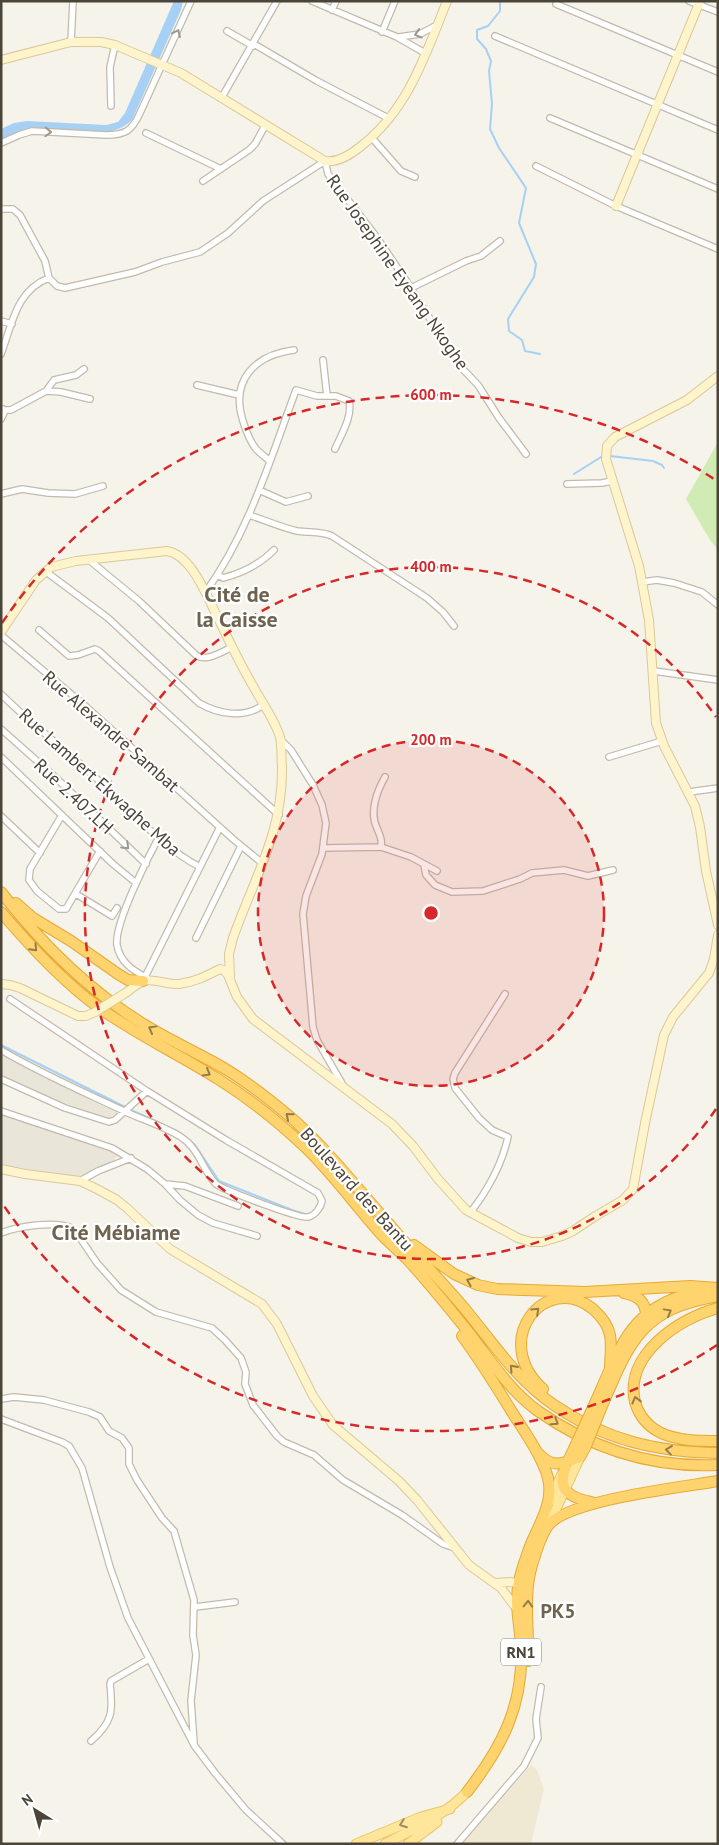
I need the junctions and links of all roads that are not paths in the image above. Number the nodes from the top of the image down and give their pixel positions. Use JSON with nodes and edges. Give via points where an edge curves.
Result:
{"nodes":[{"id":1,"x":73,"y":1,"type":"edge"},
{"id":2,"x":191,"y":1,"type":"edge"},
{"id":3,"x":277,"y":1,"type":"edge"},
{"id":4,"x":312,"y":1,"type":"edge"},
{"id":5,"x":336,"y":1,"type":"edge"},
{"id":6,"x":395,"y":1,"type":"edge"},
{"id":7,"x":447,"y":1,"type":"edge"},
{"id":8,"x":689,"y":1,"type":"edge"},
{"id":9,"x":699,"y":3,"type":"edge"},
{"id":10,"x":556,"y":4,"type":"dead end"},
{"id":11,"x":332,"y":10,"type":"junction"},
{"id":12,"x":718,"y":12,"type":"edge"},
{"id":13,"x":438,"y":25,"type":"junction"},
{"id":14,"x":227,"y":31,"type":"dead end"},
{"id":15,"x":382,"y":32,"type":"junction"},
{"id":16,"x":495,"y":36,"type":"dead end"},
{"id":17,"x":397,"y":37,"type":"junction"},
{"id":18,"x":71,"y":42,"type":"junction"},
{"id":19,"x":115,"y":45,"type":"junction"},
{"id":20,"x":253,"y":45,"type":"junction"},
{"id":21,"x":425,"y":53,"type":"junction"},
{"id":22,"x":678,"y":55,"type":"junction"},
{"id":23,"x":1,"y":60,"type":"edge"},
{"id":24,"x":161,"y":64,"type":"junction"},
{"id":25,"x":718,"y":72,"type":"edge"},
{"id":26,"x":222,"y":97,"type":"junction"},
{"id":27,"x":657,"y":105,"type":"junction"},
{"id":28,"x":111,"y":106,"type":"dead end"},
{"id":29,"x":550,"y":118,"type":"dead end"},
{"id":30,"x":390,"y":119,"type":"junction"},
{"id":31,"x":266,"y":124,"type":"junction"},
{"id":32,"x":718,"y":130,"type":"edge"},
{"id":33,"x":146,"y":133,"type":"dead end"},
{"id":34,"x":372,"y":138,"type":"junction"},
{"id":35,"x":1,"y":143,"type":"edge"},
{"id":36,"x":637,"y":156,"type":"junction"},
{"id":37,"x":325,"y":161,"type":"junction"},
{"id":38,"x":536,"y":166,"type":"dead end"},
{"id":39,"x":221,"y":169,"type":"junction"},
{"id":40,"x":415,"y":177,"type":"dead end"},
{"id":41,"x":203,"y":181,"type":"dead end"},
{"id":42,"x":718,"y":189,"type":"edge"},
{"id":43,"x":616,"y":206,"type":"junction"},
{"id":44,"x":1,"y":209,"type":"edge"},
{"id":45,"x":500,"y":241,"type":"dead end"},
{"id":46,"x":718,"y":249,"type":"edge"},
{"id":47,"x":49,"y":278,"type":"junction"},
{"id":48,"x":411,"y":288,"type":"junction"},
{"id":49,"x":1,"y":321,"type":"edge"},
{"id":50,"x":12,"y":324,"type":"junction"},
{"id":51,"x":294,"y":350,"type":"dead end"},
{"id":52,"x":1,"y":354,"type":"edge"},
{"id":53,"x":322,"y":360,"type":"dead end"},
{"id":54,"x":84,"y":369,"type":"dead end"},
{"id":55,"x":718,"y":376,"type":"edge"},
{"id":56,"x":197,"y":385,"type":"dead end"},
{"id":57,"x":46,"y":391,"type":"junction"},
{"id":58,"x":239,"y":395,"type":"junction"},
{"id":59,"x":327,"y":396,"type":"junction"},
{"id":60,"x":90,"y":399,"type":"dead end"},
{"id":61,"x":2,"y":408,"type":"edge"},
{"id":62,"x":1,"y":418,"type":"edge"},
{"id":63,"x":335,"y":449,"type":"dead end"},
{"id":64,"x":526,"y":454,"type":"dead end"},
{"id":65,"x":270,"y":461,"type":"junction"},
{"id":66,"x":612,"y":481,"type":"junction"},
{"id":67,"x":567,"y":484,"type":"dead end"},
{"id":68,"x":102,"y":486,"type":"dead end"},
{"id":69,"x":259,"y":490,"type":"junction"},
{"id":70,"x":1,"y":494,"type":"edge"},
{"id":71,"x":308,"y":496,"type":"dead end"},
{"id":72,"x":249,"y":515,"type":"junction"},
{"id":73,"x":274,"y":550,"type":"dead end"},
{"id":74,"x":89,"y":560,"type":"junction"},
{"id":75,"x":45,"y":571,"type":"junction"},
{"id":76,"x":218,"y":575,"type":"junction"},
{"id":77,"x":642,"y":582,"type":"junction"},
{"id":78,"x":205,"y":593,"type":"junction"},
{"id":79,"x":718,"y":605,"type":"edge"},
{"id":80,"x":454,"y":626,"type":"dead end"},
{"id":81,"x":39,"y":630,"type":"dead end"},
{"id":82,"x":1,"y":634,"type":"edge"},
{"id":83,"x":232,"y":646,"type":"junction"},
{"id":84,"x":654,"y":670,"type":"junction"},
{"id":85,"x":718,"y":680,"type":"edge"},
{"id":86,"x":1,"y":694,"type":"edge"},
{"id":87,"x":263,"y":705,"type":"junction"},
{"id":88,"x":1,"y":729,"type":"edge"},
{"id":89,"x":280,"y":739,"type":"junction"},
{"id":90,"x":662,"y":741,"type":"junction"},
{"id":91,"x":1,"y":756,"type":"edge"},
{"id":92,"x":608,"y":757,"type":"dead end"},
{"id":93,"x":386,"y":777,"type":"dead end"},
{"id":94,"x":718,"y":788,"type":"edge"},
{"id":95,"x":689,"y":792,"type":"junction"},
{"id":96,"x":279,"y":814,"type":"junction"},
{"id":97,"x":62,"y":815,"type":"junction"},
{"id":98,"x":1,"y":816,"type":"edge"},
{"id":99,"x":220,"y":827,"type":"junction"},
{"id":100,"x":159,"y":837,"type":"junction"},
{"id":101,"x":241,"y":846,"type":"junction"},
{"id":102,"x":381,"y":847,"type":"junction"},
{"id":103,"x":324,"y":848,"type":"junction"},
{"id":104,"x":100,"y":851,"type":"junction"},
{"id":105,"x":40,"y":853,"type":"junction"},
{"id":106,"x":262,"y":863,"type":"junction"},
{"id":107,"x":146,"y":864,"type":"junction"},
{"id":108,"x":424,"y":865,"type":"junction"},
{"id":109,"x":200,"y":867,"type":"junction"},
{"id":110,"x":613,"y":870,"type":"dead end"},
{"id":111,"x":437,"y":871,"type":"dead end"},
{"id":112,"x":136,"y":884,"type":"junction"},
{"id":113,"x":1,"y":887,"type":"edge"},
{"id":114,"x":1,"y":892,"type":"edge"},
{"id":115,"x":76,"y":894,"type":"junction"},
{"id":116,"x":117,"y":908,"type":"dead end"},
{"id":117,"x":1,"y":912,"type":"edge"},
{"id":118,"x":718,"y":925,"type":"edge"},
{"id":119,"x":718,"y":935,"type":"edge"},
{"id":120,"x":196,"y":938,"type":"dead end"},
{"id":121,"x":718,"y":942,"type":"edge"},
{"id":122,"x":229,"y":954,"type":"junction"},
{"id":123,"x":213,"y":973,"type":"junction"},
{"id":124,"x":123,"y":978,"type":"junction"},
{"id":125,"x":146,"y":979,"type":"junction"},
{"id":126,"x":230,"y":979,"type":"junction"},
{"id":127,"x":1,"y":984,"type":"edge"},
{"id":128,"x":127,"y":992,"type":"junction"},
{"id":129,"x":506,"y":994,"type":"dead end"},
{"id":130,"x":10,"y":999,"type":"dead end"},
{"id":131,"x":1,"y":1050,"type":"edge"},
{"id":132,"x":1,"y":1079,"type":"edge"},
{"id":133,"x":345,"y":1089,"type":"junction"},
{"id":134,"x":147,"y":1091,"type":"junction"},
{"id":135,"x":1,"y":1111,"type":"edge"},
{"id":136,"x":124,"y":1112,"type":"junction"},
{"id":137,"x":131,"y":1158,"type":"junction"},
{"id":138,"x":1,"y":1169,"type":"edge"},
{"id":139,"x":80,"y":1181,"type":"junction"},
{"id":140,"x":165,"y":1184,"type":"junction"},
{"id":141,"x":238,"y":1206,"type":"dead end"},
{"id":142,"x":470,"y":1213,"type":"junction"},
{"id":143,"x":1,"y":1233,"type":"edge"},
{"id":144,"x":257,"y":1236,"type":"dead end"},
{"id":145,"x":405,"y":1242,"type":"junction"},
{"id":146,"x":416,"y":1270,"type":"junction"},
{"id":147,"x":717,"y":1291,"type":"edge"},
{"id":148,"x":605,"y":1292,"type":"junction"},
{"id":149,"x":718,"y":1308,"type":"edge"},
{"id":150,"x":646,"y":1315,"type":"junction"},
{"id":151,"x":624,"y":1354,"type":"junction"},
{"id":152,"x":610,"y":1369,"type":"junction"},
{"id":153,"x":1,"y":1399,"type":"edge"},
{"id":154,"x":598,"y":1404,"type":"junction"},
{"id":155,"x":1,"y":1419,"type":"edge"},
{"id":156,"x":577,"y":1419,"type":"junction"},
{"id":157,"x":718,"y":1441,"type":"edge"},
{"id":158,"x":582,"y":1444,"type":"junction"},
{"id":159,"x":536,"y":1451,"type":"junction"},
{"id":160,"x":718,"y":1453,"type":"edge"},
{"id":161,"x":580,"y":1457,"type":"junction"},
{"id":162,"x":568,"y":1461,"type":"junction"},
{"id":163,"x":718,"y":1465,"type":"edge"},
{"id":164,"x":562,"y":1474,"type":"junction"},
{"id":165,"x":718,"y":1481,"type":"edge"},
{"id":166,"x":565,"y":1488,"type":"junction"},
{"id":167,"x":592,"y":1502,"type":"junction"},
{"id":168,"x":548,"y":1504,"type":"junction"},
{"id":169,"x":548,"y":1526,"type":"junction"},
{"id":170,"x":455,"y":1548,"type":"junction"},
{"id":171,"x":494,"y":1583,"type":"junction"},
{"id":172,"x":524,"y":1585,"type":"junction"},
{"id":173,"x":235,"y":1602,"type":"dead end"},
{"id":174,"x":194,"y":1607,"type":"junction"},
{"id":175,"x":518,"y":1611,"type":"junction"},
{"id":176,"x":149,"y":1659,"type":"junction"},
{"id":177,"x":541,"y":1687,"type":"dead end"},
{"id":178,"x":91,"y":1741,"type":"dead end"},
{"id":179,"x":194,"y":1745,"type":"junction"},
{"id":180,"x":469,"y":1794,"type":"junction"},
{"id":181,"x":450,"y":1809,"type":"junction"},
{"id":182,"x":439,"y":1820,"type":"junction"},
{"id":183,"x":383,"y":1832,"type":"junction"},
{"id":184,"x":397,"y":1841,"type":"edge"},
{"id":185,"x":283,"y":1844,"type":"edge"},
{"id":186,"x":356,"y":1844,"type":"edge"},
{"id":187,"x":385,"y":1844,"type":"edge"},
{"id":188,"x":408,"y":1844,"type":"edge"},
{"id":189,"x":416,"y":1844,"type":"edge"},
{"id":190,"x":457,"y":1844,"type":"edge"}],
"edges":[{"from":1,"to":18,"type":"street"},
{"from":24,"to":2,"type":"street","one_way":true},
{"from":3,"to":20,"type":"street"},
{"from":4,"to":11,"type":"street"},
{"from":5,"to":11,"type":"street"},
{"from":6,"to":15,"type":"street"},
{"from":7,"to":13,"type":"street"},
{"from":8,"to":9,"type":"street"},
{"from":9,"to":12,"type":"street"},
{"from":9,"to":22,"type":"street"},
{"from":10,"to":22,"type":"street"},
{"from":11,"to":15,"type":"street"},
{"from":13,"to":17,"type":"street","one_way":true,"via":[[420,34]]},
{"from":13,"to":21,"type":"street"},
{"from":14,"to":20,"type":"street"},
{"from":15,"to":17,"type":"street"},
{"from":16,"to":27,"type":"street"},
{"from":17,"to":21,"type":"street"},
{"from":18,"to":19,"type":"street"},
{"from":18,"to":23,"type":"street"},
{"from":19,"to":24,"type":"street"},
{"from":19,"to":28,"type":"street","via":[[110,67]]},
{"from":20,"to":26,"type":"street"},
{"from":20,"to":30,"type":"street"},
{"from":21,"to":30,"type":"street","via":[[408,94]]},
{"from":22,"to":25,"type":"street"},
{"from":22,"to":27,"type":"street"},
{"from":24,"to":26,"type":"street"},
{"from":35,"to":24,"type":"street","one_way":true,"via":[[32,132],[106,136],[124,133],[134,125]]},
{"from":26,"to":31,"type":"street"},
{"from":27,"to":32,"type":"street"},
{"from":27,"to":36,"type":"street"},
{"from":29,"to":36,"type":"street"},
{"from":30,"to":34,"type":"street"},
{"from":31,"to":37,"type":"street"},
{"from":31,"to":39,"type":"street","via":[[249,150]]},
{"from":33,"to":39,"type":"street"},
{"from":34,"to":37,"type":"street","via":[[347,156]]},
{"from":34,"to":40,"type":"street","via":[[402,171]]},
{"from":36,"to":42,"type":"street"},
{"from":36,"to":43,"type":"street"},
{"from":37,"to":47,"type":"street","via":[[263,201],[221,239],[194,254],[65,288],[57,286]]},
{"from":37,"to":48,"type":"street","name":"Rue Josephine Eyeang Nkoghe","via":[[328,174]]},
{"from":38,"to":43,"type":"street"},
{"from":39,"to":41,"type":"street"},
{"from":43,"to":46,"type":"street"},
{"from":44,"to":47,"type":"street","via":[[13,209],[20,215],[45,261]]},
{"from":45,"to":48,"type":"street","via":[[481,256]]},
{"from":47,"to":50,"type":"street","via":[[27,292]]},
{"from":48,"to":64,"type":"street","name":"Rue Josephine Eyeang Nkoghe","via":[[458,362]]},
{"from":49,"to":50,"type":"street"},
{"from":50,"to":52,"type":"street"},
{"from":51,"to":58,"type":"street","via":[[254,366],[246,373]]},
{"from":53,"to":59,"type":"street"},
{"from":54,"to":57,"type":"street","via":[[76,375],[54,380]]},
{"from":55,"to":66,"type":"street","via":[[687,400],[610,441],[606,453]]},
{"from":56,"to":58,"type":"street"},
{"from":57,"to":60,"type":"street"},
{"from":57,"to":61,"type":"street","via":[[11,410]]},
{"from":58,"to":65,"type":"street","via":[[239,410],[250,441]]},
{"from":59,"to":63,"type":"street","via":[[342,397],[351,404]]},
{"from":59,"to":65,"type":"street","via":[[296,390]]},
{"from":61,"to":62,"type":"street"},
{"from":65,"to":69,"type":"street"},
{"from":66,"to":67,"type":"street"},
{"from":66,"to":77,"type":"street"},
{"from":68,"to":70,"type":"street","via":[[75,494],[22,489]]},
{"from":69,"to":71,"type":"street","via":[[286,502]]},
{"from":69,"to":72,"type":"street"},
{"from":72,"to":76,"type":"street"},
{"from":72,"to":80,"type":"street","via":[[280,526],[332,536],[427,598]]},
{"from":73,"to":76,"type":"street","via":[[242,572],[223,578]]},
{"from":74,"to":75,"type":"street","via":[[62,563]]},
{"from":74,"to":78,"type":"street","via":[[174,552],[187,563]]},
{"from":74,"to":83,"type":"street","via":[[197,656],[210,657]]},
{"from":75,"to":82,"type":"street"},
{"from":75,"to":87,"type":"street","via":[[115,625],[199,703],[210,709],[234,713],[247,713]]},
{"from":76,"to":78,"type":"street"},
{"from":77,"to":79,"type":"street","via":[[674,583],[702,592]]},
{"from":77,"to":84,"type":"street"},
{"from":78,"to":83,"type":"street"},
{"from":81,"to":96,"type":"street","via":[[70,656],[95,649],[99,651]]},
{"from":82,"to":99,"type":"street","name":"Rue Alexandre Sambat"},
{"from":83,"to":87,"type":"street"},
{"from":84,"to":85,"type":"street"},
{"from":84,"to":90,"type":"street","via":[[655,715]]},
{"from":86,"to":100,"type":"street","name":"Rue Lambert Ekwaghe Mba"},
{"from":87,"to":89,"type":"street"},
{"from":88,"to":107,"type":"street","name":"Rue 2.407.LH","one_way":true},
{"from":89,"to":96,"type":"street","via":[[282,778]]},
{"from":89,"to":103,"type":"street","via":[[310,778],[320,799],[326,823]]},
{"from":90,"to":92,"type":"street"},
{"from":90,"to":95,"type":"street"},
{"from":91,"to":97,"type":"street"},
{"from":93,"to":102,"type":"street","via":[[374,804],[376,827],[382,836]]},
{"from":94,"to":95,"type":"street"},
{"from":95,"to":118,"type":"street","via":[[698,818]]},
{"from":96,"to":106,"type":"street"},
{"from":97,"to":104,"type":"street"},
{"from":97,"to":105,"type":"street"},
{"from":98,"to":105,"type":"street"},
{"from":99,"to":101,"type":"street"},
{"from":99,"to":109,"type":"street"},
{"from":100,"to":107,"type":"street"},
{"from":100,"to":109,"type":"street","name":"Rue Lambert Ekwaghe Mba"},
{"from":101,"to":106,"type":"street"},
{"from":101,"to":120,"type":"street"},
{"from":102,"to":103,"type":"street"},
{"from":102,"to":108,"type":"street"},
{"from":103,"to":133,"type":"street","via":[[306,896],[303,914],[310,1002],[315,1034]]},
{"from":104,"to":112,"type":"street"},
{"from":104,"to":115,"type":"street"},
{"from":105,"to":115,"type":"street","via":[[30,870],[29,880],[37,891],[62,910]]},
{"from":106,"to":122,"type":"street"},
{"from":107,"to":112,"type":"street"},
{"from":108,"to":110,"type":"street","via":[[426,875],[435,885],[452,892],[483,891],[532,873],[564,870],[588,876]]},
{"from":108,"to":111,"type":"street"},
{"from":109,"to":125,"type":"street"},
{"from":112,"to":125,"type":"street","via":[[119,928],[117,945],[124,962]]},
{"from":113,"to":124,"type":"highway","via":[[33,918]]},
{"from":145,"to":114,"type":"highway","name":"Boulevard des Bantu","one_way":true,"via":[[294,1120],[238,1078],[145,1025],[102,995],[47,946]]},
{"from":115,"to":116,"type":"street","via":[[112,916]]},
{"from":117,"to":146,"type":"highway","name":"Boulevard des Bantu","one_way":true,"via":[[48,963],[96,1005],[217,1079],[285,1129],[315,1157]]},
{"from":119,"to":121,"type":"street"},
{"from":121,"to":142,"type":"street","via":[[709,973],[673,1017],[664,1035],[634,1184],[627,1197],[568,1234],[542,1242],[518,1238]]},
{"from":122,"to":123,"type":"street"},
{"from":122,"to":126,"type":"street"},
{"from":123,"to":125,"type":"street","via":[[178,984]]},
{"from":123,"to":126,"type":"street","via":[[224,970]]},
{"from":124,"to":125,"type":"highway"},
{"from":124,"to":128,"type":"highway","via":[[129,985]]},
{"from":125,"to":128,"type":"street"},
{"from":126,"to":133,"type":"street","via":[[241,1003],[258,1023]]},
{"from":127,"to":128,"type":"street","bridge":true,"via":[[20,988],[78,1016],[95,1012]]},
{"from":129,"to":142,"type":"street","via":[[453,1079],[455,1088],[484,1124],[508,1137],[484,1194]]},
{"from":130,"to":134,"type":"street"},
{"from":131,"to":136,"type":"street"},
{"from":132,"to":136,"type":"street","via":[[64,1108],[105,1122],[115,1120]]},
{"from":133,"to":142,"type":"street","via":[[403,1134]]},
{"from":134,"to":136,"type":"street"},
{"from":134,"to":136,"type":"street","via":[[318,1193],[322,1201],[316,1212],[301,1218],[221,1187],[183,1138]]},
{"from":135,"to":137,"type":"street","via":[[112,1148]]},
{"from":137,"to":139,"type":"street"},
{"from":137,"to":140,"type":"street"},
{"from":138,"to":139,"type":"street"},
{"from":139,"to":170,"type":"street","via":[[117,1200],[170,1248],[266,1308],[282,1331],[313,1396],[329,1420],[403,1485]]},
{"from":140,"to":141,"type":"street","via":[[185,1186]]},
{"from":140,"to":144,"type":"street","via":[[205,1219]]},
{"from":143,"to":170,"type":"street","via":[[27,1225],[70,1227],[121,1290],[156,1312],[212,1328],[228,1342],[241,1358],[253,1406],[284,1442],[314,1455],[343,1480],[443,1544]]},
{"from":148,"to":145,"type":"highway","one_way":true,"via":[[490,1288],[454,1274],[419,1248]]},
{"from":156,"to":145,"type":"highway","name":"Boulevard des Bantu","one_way":true,"via":[[551,1403],[516,1372]]},
{"from":146,"to":159,"type":"highway","via":[[473,1350]]},
{"from":146,"to":163,"type":"highway","name":"Boulevard des Bantu","one_way":true,"via":[[499,1372],[528,1402],[550,1418],[594,1443],[639,1458],[667,1464]]},
{"from":147,"to":148,"type":"highway","via":[[690,1286]]},
{"from":147,"to":150,"type":"highway","number":"RN1","via":[[678,1296]]},
{"from":151,"to":147,"type":"highway","number":"RN1","one_way":true,"via":[[641,1330],[669,1311]]},
{"from":148,"to":150,"type":"highway","via":[[639,1298],[646,1307]]},
{"from":157,"to":149,"type":"highway","one_way":true,"via":[[685,1440],[652,1428],[636,1406],[633,1384],[648,1353],[670,1330],[696,1315]]},
{"from":150,"to":151,"type":"highway","via":[[644,1324]]},
{"from":150,"to":152,"type":"highway","number":"RN1","via":[[625,1337]]},
{"from":151,"to":154,"type":"highway","number":"RN1"},
{"from":152,"to":154,"type":"highway","number":"RN1"},
{"from":156,"to":152,"type":"highway","one_way":true,"via":[[526,1369],[520,1344],[527,1320],[537,1308],[552,1301],[571,1299],[588,1306],[602,1318],[610,1333]]},
{"from":153,"to":174,"type":"street","via":[[44,1400],[89,1412],[100,1417],[109,1431],[122,1438],[129,1448],[130,1464],[137,1480],[174,1531]]},
{"from":154,"to":158,"type":"highway","number":"RN1","bridge":true},
{"from":155,"to":176,"type":"street","via":[[62,1442],[69,1446],[79,1462],[112,1576]]},
{"from":160,"to":156,"type":"highway","name":"Boulevard des Bantu","one_way":true,"via":[[637,1444]]},
{"from":158,"to":161,"type":"highway","number":"RN1"},
{"from":158,"to":162,"type":"highway","number":"RN1"},
{"from":159,"to":162,"type":"highway","via":[[551,1464]]},
{"from":159,"to":168,"type":"highway","via":[[549,1480]]},
{"from":161,"to":162,"type":"highway"},
{"from":161,"to":166,"type":"main road","number":"RN1"},
{"from":162,"to":164,"type":"highway","number":"RN1"},
{"from":164,"to":166,"type":"highway"},
{"from":164,"to":168,"type":"main road","number":"RN1"},
{"from":165,"to":167,"type":"highway"},
{"from":166,"to":167,"type":"highway","via":[[577,1499]]},
{"from":166,"to":169,"type":"main road","number":"RN1"},
{"from":167,"to":169,"type":"highway","via":[[569,1511]]},
{"from":168,"to":172,"type":"highway","number":"RN1","via":[[530,1546]]},
{"from":169,"to":172,"type":"highway","number":"RN1"},
{"from":170,"to":171,"type":"street","via":[[475,1570]]},
{"from":171,"to":172,"type":"street"},
{"from":171,"to":175,"type":"street","via":[[506,1593]]},
{"from":172,"to":175,"type":"highway","number":"RN1"},
{"from":180,"to":172,"type":"highway","number":"RN1","one_way":true,"via":[[499,1758],[521,1706],[528,1671]]},
{"from":173,"to":174,"type":"street"},
{"from":174,"to":179,"type":"street","via":[[196,1655],[190,1701]]},
{"from":175,"to":180,"type":"highway","number":"RN1","via":[[522,1665],[515,1704],[494,1755]]},
{"from":176,"to":178,"type":"street","via":[[111,1681],[112,1709],[100,1734]]},
{"from":176,"to":179,"type":"street"},
{"from":177,"to":190,"type":"street","via":[[536,1720],[538,1738],[524,1766]]},
{"from":179,"to":185,"type":"street","via":[[246,1810]]},
{"from":180,"to":181,"type":"main road","number":"RN1"},
{"from":180,"to":182,"type":"main road","number":"RN1","via":[[454,1812]]},
{"from":181,"to":183,"type":"main road","one_way":true},
{"from":181,"to":184,"type":"main road","number":"RN1"},
{"from":182,"to":188,"type":"main road","number":"RN1"},
{"from":182,"to":189,"type":"main road"},
{"from":183,"to":184,"type":"street"},
{"from":183,"to":186,"type":"main road"},
{"from":184,"to":187,"type":"main road","number":"RN1"}]}
